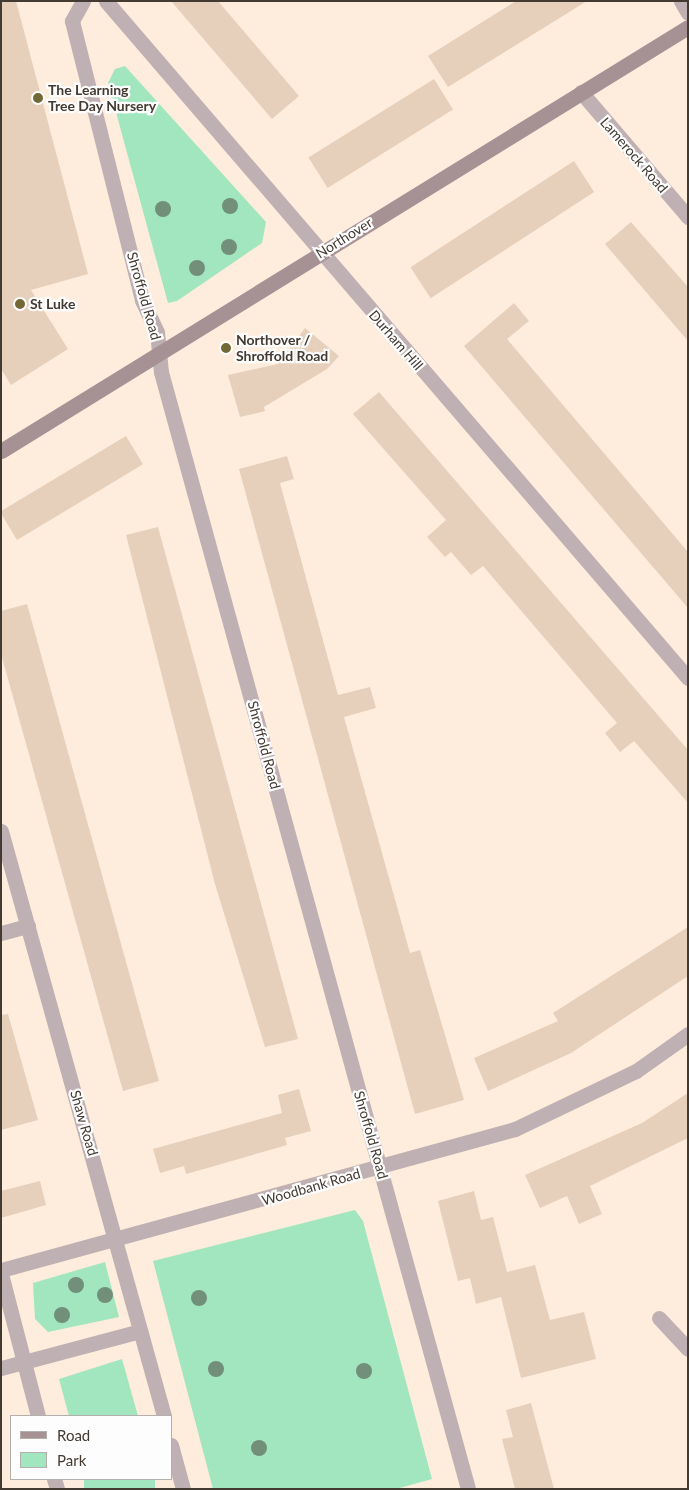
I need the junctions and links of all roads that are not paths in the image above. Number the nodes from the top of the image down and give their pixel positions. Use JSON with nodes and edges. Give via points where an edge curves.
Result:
{"nodes":[{"id":1,"x":82,"y":1,"type":"edge"},
{"id":2,"x":106,"y":1,"type":"edge"},
{"id":3,"x":680,"y":1,"type":"edge"},
{"id":4,"x":688,"y":13,"type":"edge"},
{"id":5,"x":688,"y":26,"type":"edge"},
{"id":6,"x":581,"y":92,"type":"junction"},
{"id":7,"x":688,"y":217,"type":"edge"},
{"id":8,"x":320,"y":253,"type":"junction"},
{"id":9,"x":159,"y":352,"type":"junction"},
{"id":10,"x":1,"y":451,"type":"edge"},
{"id":11,"x":688,"y":678,"type":"edge"},
{"id":12,"x":1,"y":831,"type":"edge"},
{"id":13,"x":28,"y":926,"type":"junction"},
{"id":14,"x":1,"y":933,"type":"edge"},
{"id":15,"x":688,"y":1034,"type":"edge"},
{"id":16,"x":380,"y":1168,"type":"junction"},
{"id":17,"x":117,"y":1241,"type":"junction"},
{"id":18,"x":1,"y":1270,"type":"edge"},
{"id":19,"x":1,"y":1274,"type":"edge"},
{"id":20,"x":659,"y":1318,"type":"dead end"},
{"id":21,"x":140,"y":1331,"type":"junction"},
{"id":22,"x":688,"y":1348,"type":"edge"},
{"id":23,"x":24,"y":1362,"type":"junction"},
{"id":24,"x":1,"y":1368,"type":"edge"},
{"id":25,"x":38,"y":1415,"type":"edge"},
{"id":26,"x":164,"y":1415,"type":"edge"},
{"id":27,"x":172,"y":1449,"type":"edge"},
{"id":28,"x":183,"y":1489,"type":"edge"},
{"id":29,"x":468,"y":1489,"type":"edge"}],
"edges":[{"from":1,"to":9,"type":"street","name":"Shroffold Road","via":[[72,21]]},
{"from":2,"to":8,"type":"street","name":"Durham Hill"},
{"from":3,"to":4,"type":"street"},
{"from":5,"to":6,"type":"street","name":"Northover"},
{"from":6,"to":7,"type":"street","name":"Lamerock Road"},
{"from":6,"to":8,"type":"street","name":"Northover"},
{"from":8,"to":9,"type":"street","name":"Northover"},
{"from":8,"to":11,"type":"street","name":"Durham Hill"},
{"from":9,"to":10,"type":"street","name":"Northover"},
{"from":9,"to":16,"type":"street","name":"Shroffold Road"},
{"from":12,"to":13,"type":"street","name":"Shaw Road"},
{"from":13,"to":14,"type":"street"},
{"from":13,"to":17,"type":"street","name":"Shaw Road"},
{"from":15,"to":16,"type":"street","name":"Woodbank Road","via":[[636,1071],[515,1129]]},
{"from":16,"to":17,"type":"street","name":"Woodbank Road"},
{"from":16,"to":29,"type":"street","name":"Shroffold Road"},
{"from":17,"to":18,"type":"street","name":"Woodbank Road"},
{"from":17,"to":21,"type":"street","name":"Shaw Road"},
{"from":19,"to":23,"type":"street"},
{"from":20,"to":22,"type":"street"},
{"from":21,"to":23,"type":"street"},
{"from":21,"to":26,"type":"street","name":"Shaw Road"},
{"from":23,"to":24,"type":"street"},
{"from":23,"to":25,"type":"street"},
{"from":27,"to":28,"type":"street"}]}
